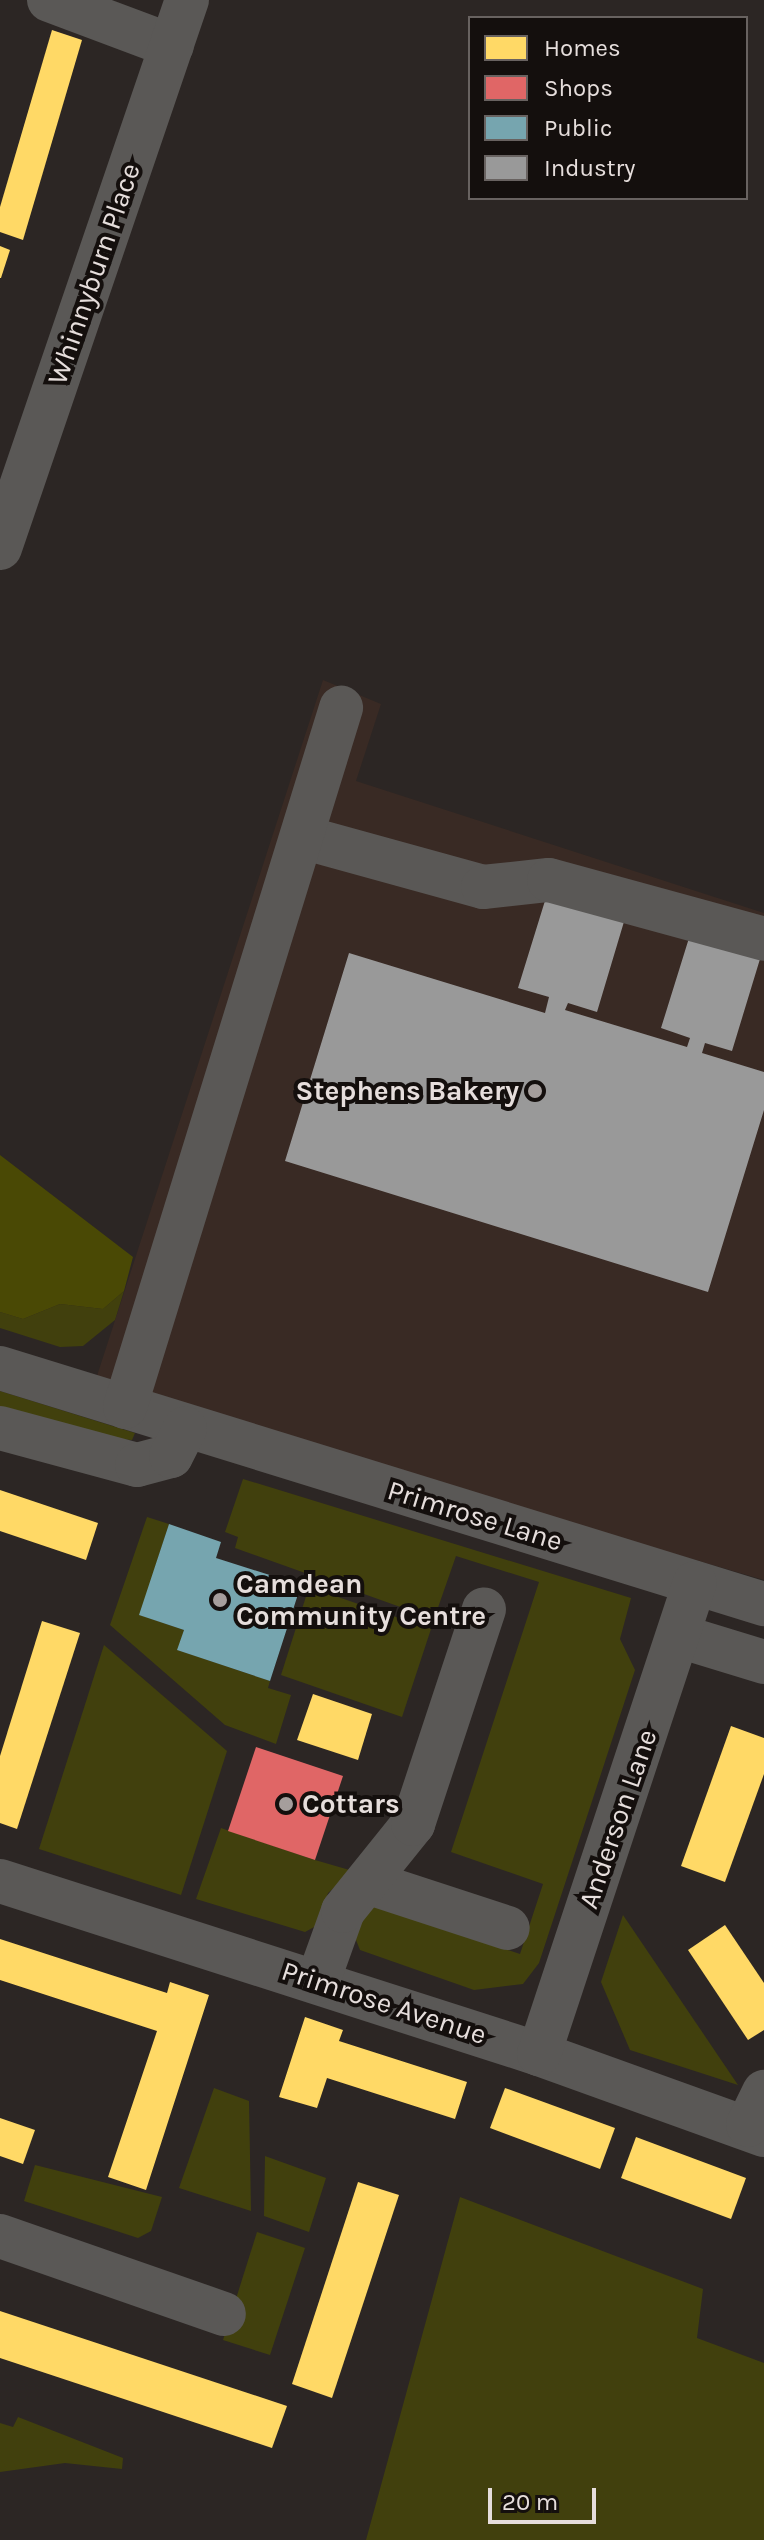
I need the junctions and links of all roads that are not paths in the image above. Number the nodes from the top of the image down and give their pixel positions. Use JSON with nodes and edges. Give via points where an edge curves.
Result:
{"nodes":[{"id":1,"x":49,"y":0,"type":"edge"},
{"id":2,"x":187,"y":0,"type":"edge"},
{"id":3,"x":172,"y":46,"type":"junction"},
{"id":4,"x":12,"y":473,"type":"edge"},
{"id":5,"x":0,"y":548,"type":"edge"},
{"id":6,"x":341,"y":708,"type":"dead end"},
{"id":7,"x":302,"y":837,"type":"junction"},
{"id":8,"x":764,"y":939,"type":"edge"},
{"id":9,"x":0,"y":1368,"type":"edge"},
{"id":10,"x":125,"y":1407,"type":"junction"},
{"id":11,"x":0,"y":1428,"type":"edge"},
{"id":12,"x":185,"y":1428,"type":"junction"},
{"id":13,"x":695,"y":1583,"type":"junction"},
{"id":14,"x":764,"y":1604,"type":"edge"},
{"id":15,"x":484,"y":1609,"type":"dead end"},
{"id":16,"x":679,"y":1636,"type":"junction"},
{"id":17,"x":764,"y":1662,"type":"edge"},
{"id":18,"x":0,"y":1881,"type":"edge"},
{"id":19,"x":367,"y":1882,"type":"junction"},
{"id":20,"x":508,"y":1928,"type":"dead end"},
{"id":21,"x":318,"y":1981,"type":"junction"},
{"id":22,"x":539,"y":2054,"type":"junction"},
{"id":23,"x":759,"y":2117,"type":"edge"},
{"id":24,"x":0,"y":2236,"type":"edge"},
{"id":25,"x":224,"y":2314,"type":"dead end"}],
"edges":[{"from":1,"to":3,"type":"street"},
{"from":2,"to":3,"type":"street","name":"Whinnyburn Place"},
{"from":3,"to":4,"type":"street","name":"Whinnyburn Place"},
{"from":4,"to":5,"type":"street","name":"Whinnyburn Place"},
{"from":6,"to":7,"type":"street"},
{"from":7,"to":8,"type":"street","via":[[483,887],[549,880]]},
{"from":7,"to":10,"type":"street"},
{"from":9,"to":10,"type":"street","name":"Primrose Lane"},
{"from":10,"to":12,"type":"street","name":"Primrose Lane"},
{"from":11,"to":12,"type":"street","via":[[137,1465],[171,1456]]},
{"from":12,"to":13,"type":"street","name":"Primrose Lane"},
{"from":13,"to":14,"type":"street","name":"Primrose Lane"},
{"from":13,"to":16,"type":"street","name":"Anderson Lane"},
{"from":15,"to":19,"type":"street","via":[[413,1824]]},
{"from":16,"to":17,"type":"street"},
{"from":16,"to":22,"type":"street","name":"Anderson Lane"},
{"from":18,"to":21,"type":"street","name":"Primrose Avenue"},
{"from":19,"to":20,"type":"street"},
{"from":19,"to":21,"type":"street","via":[[343,1911]]},
{"from":21,"to":22,"type":"street","name":"Primrose Avenue"},
{"from":22,"to":23,"type":"street","name":"Primrose Avenue"},
{"from":24,"to":25,"type":"street"}]}
